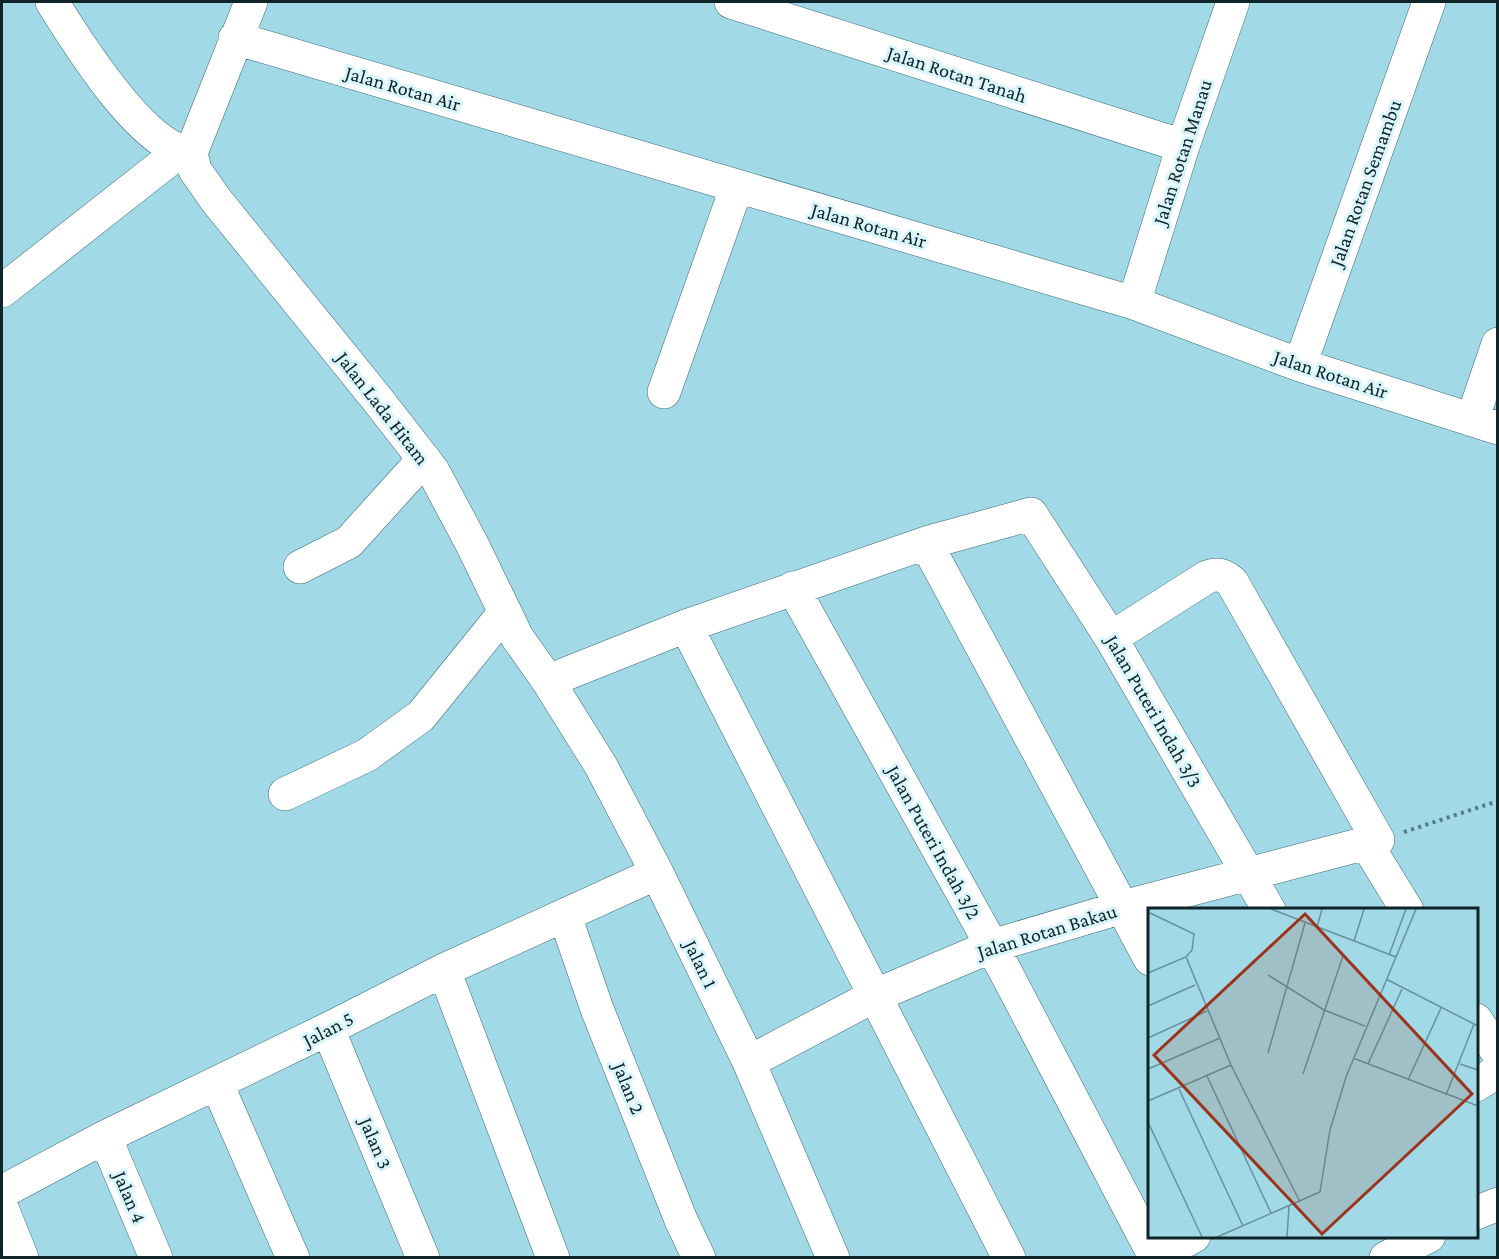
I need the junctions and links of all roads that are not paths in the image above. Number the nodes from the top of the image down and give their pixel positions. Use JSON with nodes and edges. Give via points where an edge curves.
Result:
{"nodes":[{"id":1,"x":52,"y":2,"type":"edge"},
{"id":2,"x":251,"y":2,"type":"edge"},
{"id":3,"x":731,"y":2,"type":"edge"},
{"id":4,"x":1233,"y":2,"type":"edge"},
{"id":5,"x":1429,"y":2,"type":"edge"},
{"id":6,"x":235,"y":38,"type":"junction"},
{"id":7,"x":1183,"y":146,"type":"junction"},
{"id":8,"x":185,"y":153,"type":"junction"},
{"id":9,"x":737,"y":186,"type":"junction"},
{"id":10,"x":2,"y":291,"type":"edge"},
{"id":11,"x":1134,"y":303,"type":"junction"},
{"id":12,"x":1497,"y":344,"type":"edge"},
{"id":13,"x":1300,"y":365,"type":"junction"},
{"id":14,"x":664,"y":392,"type":"dead end"},
{"id":15,"x":1485,"y":424,"type":"edge"},
{"id":16,"x":424,"y":459,"type":"junction"},
{"id":17,"x":926,"y":543,"type":"junction"},
{"id":18,"x":300,"y":567,"type":"dead end"},
{"id":19,"x":794,"y":588,"type":"junction"},
{"id":20,"x":505,"y":612,"type":"junction"},
{"id":21,"x":686,"y":626,"type":"junction"},
{"id":22,"x":1111,"y":638,"type":"junction"},
{"id":23,"x":548,"y":681,"type":"junction"},
{"id":24,"x":285,"y":794,"type":"dead end"},
{"id":25,"x":1372,"y":841,"type":"junction"},
{"id":26,"x":657,"y":873,"type":"junction"},
{"id":27,"x":1249,"y":876,"type":"junction"},
{"id":28,"x":1123,"y":908,"type":"junction"},
{"id":29,"x":1268,"y":908,"type":"edge"},
{"id":30,"x":1406,"y":908,"type":"edge"},
{"id":31,"x":565,"y":916,"type":"junction"},
{"id":32,"x":992,"y":946,"type":"junction"},
{"id":33,"x":1148,"y":957,"type":"edge"},
{"id":34,"x":444,"y":970,"type":"junction"},
{"id":35,"x":874,"y":996,"type":"junction"},
{"id":36,"x":1478,"y":1023,"type":"edge"},
{"id":37,"x":328,"y":1029,"type":"junction"},
{"id":38,"x":1497,"y":1053,"type":"edge"},
{"id":39,"x":749,"y":1062,"type":"junction"},
{"id":40,"x":1497,"y":1071,"type":"edge"},
{"id":41,"x":217,"y":1084,"type":"junction"},
{"id":42,"x":1478,"y":1084,"type":"edge"},
{"id":43,"x":105,"y":1137,"type":"junction"},
{"id":44,"x":2,"y":1192,"type":"edge"},
{"id":45,"x":1497,"y":1204,"type":"edge"},
{"id":46,"x":2,"y":1208,"type":"edge"},
{"id":47,"x":1478,"y":1213,"type":"edge"},
{"id":48,"x":1190,"y":1238,"type":"edge"},
{"id":49,"x":1425,"y":1238,"type":"edge"},
{"id":50,"x":22,"y":1257,"type":"edge"},
{"id":51,"x":156,"y":1257,"type":"edge"},
{"id":52,"x":293,"y":1257,"type":"edge"},
{"id":53,"x":423,"y":1257,"type":"edge"},
{"id":54,"x":553,"y":1257,"type":"edge"},
{"id":55,"x":699,"y":1257,"type":"edge"},
{"id":56,"x":832,"y":1257,"type":"edge"},
{"id":57,"x":1009,"y":1257,"type":"edge"},
{"id":58,"x":1155,"y":1257,"type":"edge"},
{"id":59,"x":1390,"y":1257,"type":"edge"}],
"edges":[{"from":1,"to":8,"type":"street","via":[[92,66],[148,132]]},
{"from":2,"to":6,"type":"street"},
{"from":3,"to":7,"type":"street","name":"Jalan Rotan Tanah"},
{"from":4,"to":7,"type":"street","name":"Jalan Rotan Manau"},
{"from":5,"to":13,"type":"street","name":"Jalan Rotan Semambu"},
{"from":6,"to":8,"type":"street"},
{"from":6,"to":9,"type":"street","name":"Jalan Rotan Air"},
{"from":7,"to":11,"type":"street","name":"Jalan Rotan Manau"},
{"from":8,"to":10,"type":"street"},
{"from":8,"to":16,"type":"street","name":"Jalan Lada Hitam","via":[[216,200]]},
{"from":9,"to":11,"type":"street","name":"Jalan Rotan Air"},
{"from":9,"to":14,"type":"street"},
{"from":11,"to":13,"type":"street","name":"Jalan Rotan Air"},
{"from":12,"to":15,"type":"street"},
{"from":13,"to":15,"type":"street","name":"Jalan Rotan Air"},
{"from":16,"to":18,"type":"street","via":[[349,542]]},
{"from":16,"to":20,"type":"street","name":"Jalan Lada Hitam","via":[[472,543]]},
{"from":17,"to":19,"type":"street"},
{"from":17,"to":22,"type":"street","name":"Jalan Puteri Indah 3/3","via":[[1029,513]]},
{"from":17,"to":28,"type":"street"},
{"from":19,"to":21,"type":"street"},
{"from":19,"to":32,"type":"street","name":"Jalan Puteri Indah 3/2"},
{"from":20,"to":23,"type":"street","name":"Jalan Lada Hitam","via":[[517,637]]},
{"from":20,"to":24,"type":"street","via":[[421,716],[367,755]]},
{"from":21,"to":23,"type":"street"},
{"from":21,"to":35,"type":"street"},
{"from":22,"to":25,"type":"street","via":[[1207,577],[1215,574],[1232,582]]},
{"from":22,"to":27,"type":"street","name":"Jalan Puteri Indah 3/3"},
{"from":23,"to":26,"type":"street","name":"Jalan 1","via":[[601,766]]},
{"from":25,"to":27,"type":"street","name":"Jalan Rotan Bakau"},
{"from":25,"to":30,"type":"street"},
{"from":26,"to":31,"type":"street","name":"Jalan 5"},
{"from":26,"to":39,"type":"street","name":"Jalan 1"},
{"from":27,"to":28,"type":"street","name":"Jalan Rotan Bakau"},
{"from":27,"to":29,"type":"street","name":"Jalan Puteri Indah 3/3"},
{"from":28,"to":32,"type":"street","name":"Jalan Rotan Bakau"},
{"from":28,"to":33,"type":"street"},
{"from":31,"to":34,"type":"street","name":"Jalan 5"},
{"from":31,"to":55,"type":"street","name":"Jalan 2","via":[[601,1020]]},
{"from":32,"to":35,"type":"street","name":"Jalan Rotan Bakau"},
{"from":32,"to":58,"type":"street","name":"Jalan Puteri Indah 3/2"},
{"from":34,"to":37,"type":"street","name":"Jalan 5"},
{"from":34,"to":54,"type":"street"},
{"from":35,"to":39,"type":"street","name":"Jalan Rotan Bakau"},
{"from":35,"to":57,"type":"street"},
{"from":36,"to":38,"type":"street"},
{"from":37,"to":41,"type":"street","name":"Jalan 5"},
{"from":37,"to":53,"type":"street","name":"Jalan 3"},
{"from":39,"to":56,"type":"street","name":"Jalan 1"},
{"from":40,"to":42,"type":"street"},
{"from":41,"to":43,"type":"street","name":"Jalan 5"},
{"from":41,"to":52,"type":"street"},
{"from":43,"to":44,"type":"street","name":"Jalan 5"},
{"from":43,"to":51,"type":"street","name":"Jalan 4"},
{"from":45,"to":47,"type":"street"},
{"from":46,"to":50,"type":"street"},
{"from":48,"to":58,"type":"street"},
{"from":49,"to":59,"type":"street"}]}
